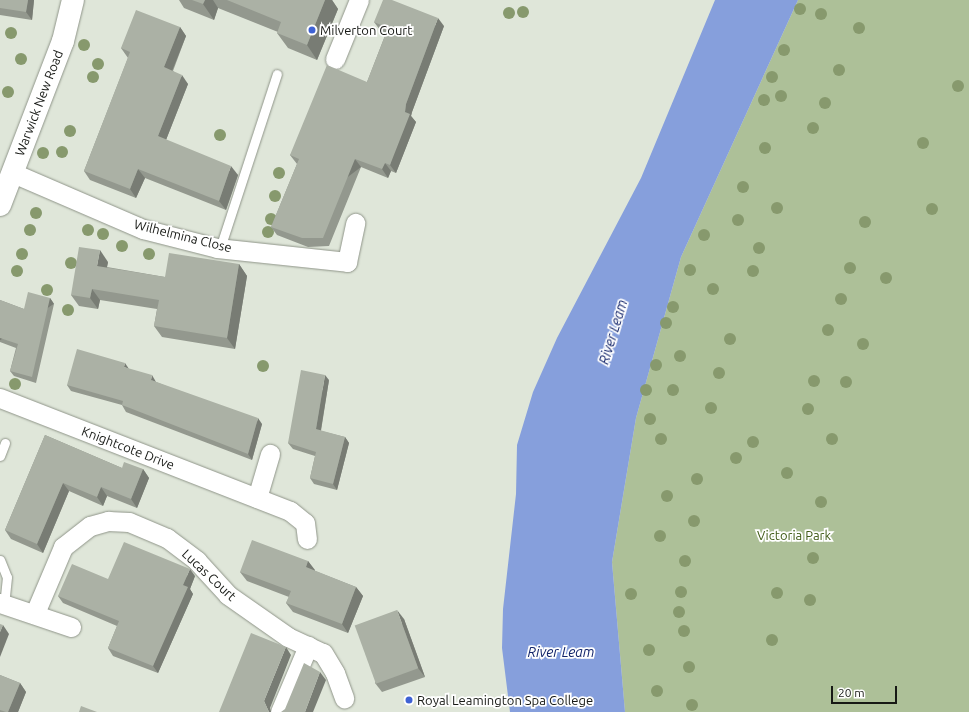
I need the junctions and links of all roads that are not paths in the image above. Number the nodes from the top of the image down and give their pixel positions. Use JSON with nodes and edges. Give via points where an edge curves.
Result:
{"nodes":[{"id":1,"x":73,"y":0,"type":"edge"},
{"id":2,"x":360,"y":0,"type":"edge"},
{"id":3,"x":335,"y":59,"type":"dead end"},
{"id":4,"x":277,"y":74,"type":"dead end"},
{"id":5,"x":13,"y":173,"type":"junction"},
{"id":6,"x":0,"y":205,"type":"edge"},
{"id":7,"x":355,"y":223,"type":"dead end"},
{"id":8,"x":220,"y":248,"type":"junction"},
{"id":9,"x":0,"y":398,"type":"edge"},
{"id":10,"x":5,"y":443,"type":"dead end"},
{"id":11,"x":270,"y":454,"type":"dead end"},
{"id":12,"x":0,"y":456,"type":"edge"},
{"id":13,"x":257,"y":498,"type":"junction"},
{"id":14,"x":307,"y":539,"type":"dead end"},
{"id":15,"x":0,"y":560,"type":"edge"},
{"id":16,"x":2,"y":603,"type":"edge"},
{"id":17,"x":35,"y":613,"type":"junction"},
{"id":18,"x":71,"y":627,"type":"dead end"},
{"id":19,"x":308,"y":646,"type":"junction"},
{"id":20,"x":344,"y":698,"type":"dead end"},
{"id":21,"x":280,"y":712,"type":"edge"}],
"edges":[{"from":1,"to":5,"type":"street","name":"Warwick New Road","via":[[60,48]]},
{"from":2,"to":3,"type":"street"},
{"from":4,"to":8,"type":"lane"},
{"from":5,"to":6,"type":"street","name":"Warwick New Road"},
{"from":5,"to":8,"type":"street","name":"Wilhelmina Close","via":[[143,229]]},
{"from":7,"to":8,"type":"street","name":"Wilhelmina Close","via":[[347,262]]},
{"from":9,"to":13,"type":"street","name":"Knightcote Drive"},
{"from":10,"to":12,"type":"lane"},
{"from":11,"to":13,"type":"street"},
{"from":13,"to":14,"type":"street","name":"Knightcote Drive","via":[[298,517],[305,523]]},
{"from":15,"to":16,"type":"lane","via":[[8,577]]},
{"from":16,"to":17,"type":"street"},
{"from":17,"to":18,"type":"street"},
{"from":17,"to":19,"type":"street","name":"Lucas Court","via":[[64,547],[90,526],[119,520],[153,529],[167,538],[197,561],[228,595],[288,637]]},
{"from":19,"to":20,"type":"street","name":"Lucas Court","via":[[323,653],[330,663]]},
{"from":19,"to":21,"type":"street"}]}
